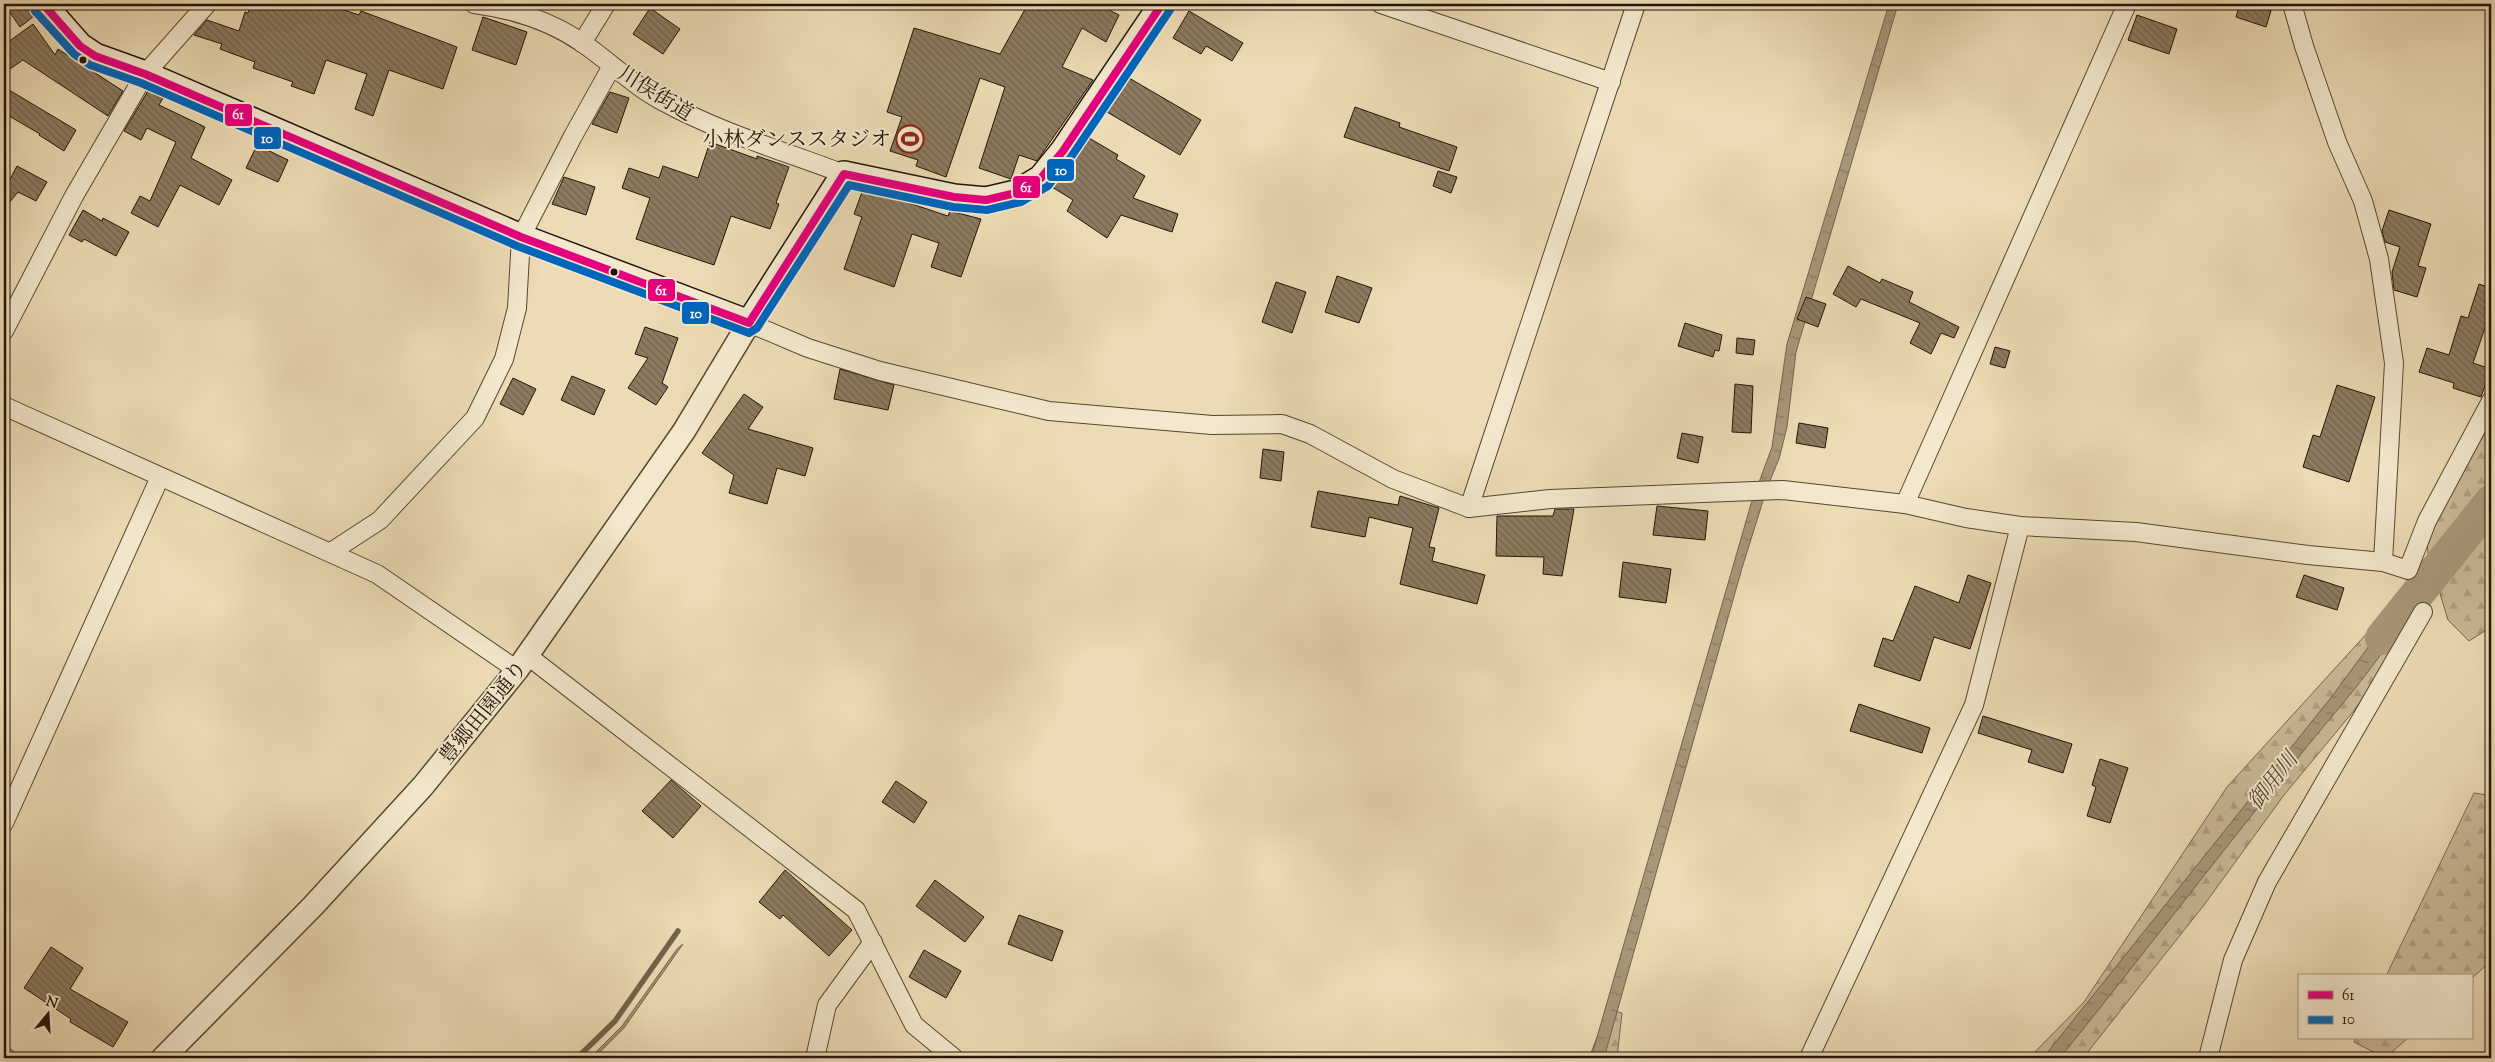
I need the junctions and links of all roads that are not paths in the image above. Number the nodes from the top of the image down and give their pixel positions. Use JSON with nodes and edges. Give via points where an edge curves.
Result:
{"nodes":[{"id":1,"x":42,"y":4,"type":"edge"},
{"id":2,"x":207,"y":4,"type":"edge"},
{"id":3,"x":474,"y":4,"type":"edge"},
{"id":4,"x":606,"y":4,"type":"edge"},
{"id":5,"x":1162,"y":4,"type":"edge"},
{"id":6,"x":1381,"y":4,"type":"edge"},
{"id":7,"x":1636,"y":4,"type":"edge"},
{"id":8,"x":2127,"y":4,"type":"edge"},
{"id":9,"x":2292,"y":4,"type":"edge"},
{"id":10,"x":582,"y":42,"type":"junction"},
{"id":11,"x":612,"y":66,"type":"junction"},
{"id":12,"x":145,"y":74,"type":"junction"},
{"id":13,"x":1610,"y":82,"type":"junction"},
{"id":14,"x":844,"y":174,"type":"junction"},
{"id":15,"x":521,"y":237,"type":"junction"},
{"id":16,"x":749,"y":323,"type":"junction"},
{"id":17,"x":4,"y":331,"type":"edge"},
{"id":18,"x":2491,"y":401,"type":"edge"},
{"id":19,"x":4,"y":406,"type":"edge"},
{"id":20,"x":160,"y":477,"type":"junction"},
{"id":21,"x":1905,"y":504,"type":"junction"},
{"id":22,"x":1469,"y":508,"type":"junction"},
{"id":23,"x":2020,"y":526,"type":"junction"},
{"id":24,"x":331,"y":552,"type":"junction"},
{"id":25,"x":2383,"y":562,"type":"junction"},
{"id":26,"x":2423,"y":612,"type":"dead end"},
{"id":27,"x":523,"y":663,"type":"junction"},
{"id":28,"x":4,"y":823,"type":"edge"},
{"id":29,"x":873,"y":942,"type":"junction"},
{"id":30,"x":163,"y":1058,"type":"edge"},
{"id":31,"x":815,"y":1058,"type":"edge"},
{"id":32,"x":954,"y":1058,"type":"edge"},
{"id":33,"x":1809,"y":1058,"type":"edge"},
{"id":34,"x":2208,"y":1058,"type":"edge"}],
"edges":[{"from":1,"to":12,"type":"main road","via":[[80,46],[95,56]]},
{"from":2,"to":12,"type":"street"},
{"from":3,"to":10,"type":"street","name":"川俣街道","via":[[500,7],[545,21]]},
{"from":4,"to":10,"type":"street"},
{"from":5,"to":14,"type":"main road","name":"川俣街道","via":[[1063,151],[1041,178],[1016,193],[986,200],[954,197]]},
{"from":6,"to":13,"type":"street"},
{"from":7,"to":13,"type":"street"},
{"from":8,"to":21,"type":"street"},
{"from":9,"to":25,"type":"street","via":[[2337,142],[2363,201],[2379,259],[2394,363]]},
{"from":10,"to":11,"type":"street","name":"川俣街道"},
{"from":11,"to":14,"type":"street","name":"川俣街道","via":[[661,101],[703,122]]},
{"from":11,"to":15,"type":"street"},
{"from":12,"to":15,"type":"main road"},
{"from":12,"to":17,"type":"street","via":[[74,196]]},
{"from":13,"to":22,"type":"street"},
{"from":14,"to":16,"type":"main road"},
{"from":15,"to":16,"type":"main road"},
{"from":15,"to":24,"type":"street","via":[[517,308],[506,350],[475,418],[380,520]]},
{"from":16,"to":22,"type":"street","via":[[808,348],[880,371],[1049,410],[1212,425],[1282,424],[1310,434],[1393,479]]},
{"from":16,"to":27,"type":"street","name":"豊郷田園通り","via":[[684,431]]},
{"from":18,"to":25,"type":"street","via":[[2427,521],[2408,570]]},
{"from":19,"to":20,"type":"street"},
{"from":20,"to":24,"type":"street"},
{"from":20,"to":28,"type":"street"},
{"from":21,"to":22,"type":"street","via":[[1783,490],[1550,499]]},
{"from":21,"to":23,"type":"street"},
{"from":23,"to":25,"type":"street","via":[[2136,532]]},
{"from":23,"to":33,"type":"street","via":[[1974,705]]},
{"from":24,"to":27,"type":"street","via":[[377,574]]},
{"from":26,"to":34,"type":"street","via":[[2267,882],[2234,960]]},
{"from":27,"to":29,"type":"street","via":[[856,910]]},
{"from":27,"to":30,"type":"street","name":"豊郷田園通り","via":[[417,794],[313,906]]},
{"from":29,"to":31,"type":"street","via":[[827,1005]]},
{"from":29,"to":32,"type":"street","via":[[914,1025]]}]}
